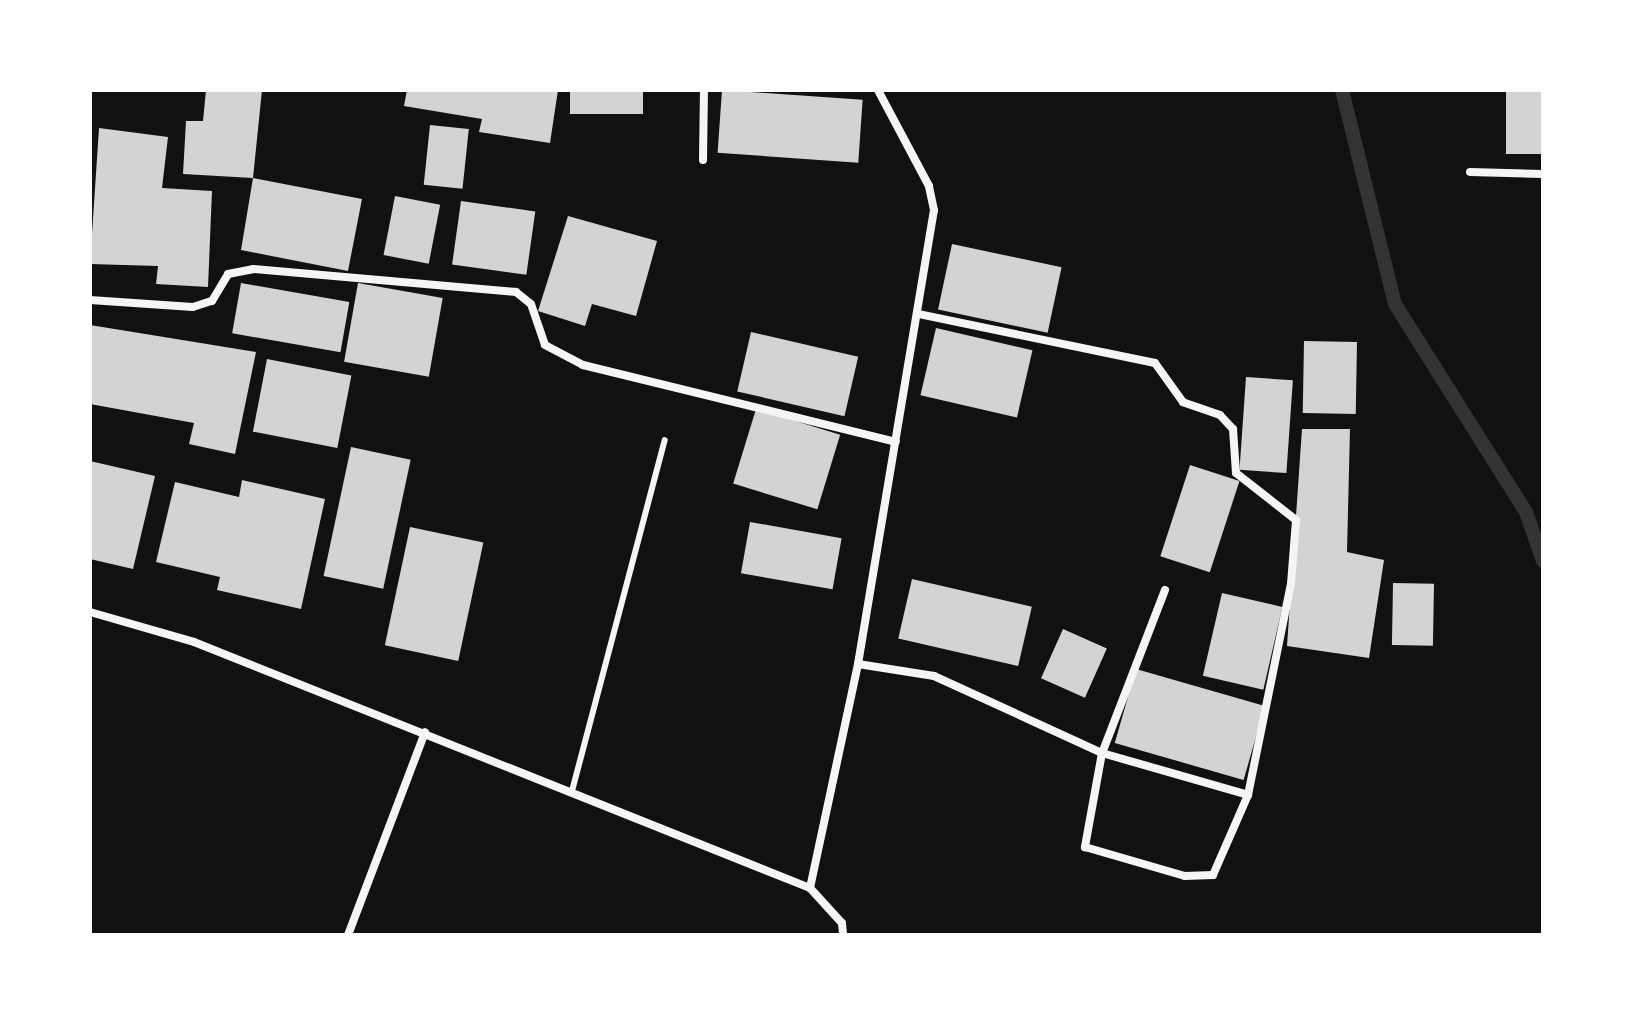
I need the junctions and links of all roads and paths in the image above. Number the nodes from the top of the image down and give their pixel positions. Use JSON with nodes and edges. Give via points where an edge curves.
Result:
{"nodes":[{"id":1,"x":704,"y":90,"type":"edge"},
{"id":2,"x":878,"y":90,"type":"edge"},
{"id":3,"x":703,"y":160,"type":"dead end"},
{"id":4,"x":1470,"y":172,"type":"dead end"},
{"id":5,"x":1543,"y":174,"type":"edge"},
{"id":6,"x":90,"y":300,"type":"edge"},
{"id":7,"x":918,"y":314,"type":"junction"},
{"id":8,"x":665,"y":440,"type":"dead end"},
{"id":9,"x":896,"y":442,"type":"junction"},
{"id":10,"x":1165,"y":590,"type":"dead end"},
{"id":11,"x":90,"y":612,"type":"edge"},
{"id":12,"x":858,"y":664,"type":"junction"},
{"id":13,"x":425,"y":732,"type":"junction"},
{"id":14,"x":1102,"y":753,"type":"junction"},
{"id":15,"x":572,"y":791,"type":"junction"},
{"id":16,"x":1248,"y":795,"type":"junction"},
{"id":17,"x":810,"y":888,"type":"junction"},
{"id":18,"x":348,"y":935,"type":"edge"},
{"id":19,"x":843,"y":935,"type":"edge"}],
"edges":[{"from":1,"to":3,"type":"street"},
{"from":2,"to":7,"type":"street","via":[[929,186],[934,210]]},
{"from":4,"to":5,"type":"street"},
{"from":6,"to":9,"type":"street","via":[[193,307],[212,301],[228,274],[253,269],[516,292],[531,304],[545,345],[583,365]]},
{"from":7,"to":9,"type":"street"},
{"from":7,"to":16,"type":"street","via":[[1146,356],[1183,402],[1220,415],[1233,429],[1236,473],[1296,520],[1291,584]]},
{"from":8,"to":15,"type":"lane"},
{"from":9,"to":12,"type":"street"},
{"from":10,"to":14,"type":"street"},
{"from":11,"to":13,"type":"street","via":[[194,642]]},
{"from":12,"to":14,"type":"street","via":[[934,676]]},
{"from":12,"to":17,"type":"street"},
{"from":13,"to":15,"type":"street"},
{"from":13,"to":18,"type":"street"},
{"from":14,"to":16,"type":"street"},
{"from":14,"to":16,"type":"street","via":[[1085,847],[1117,857],[1185,876],[1213,875]]},
{"from":15,"to":17,"type":"street"},
{"from":17,"to":19,"type":"street","via":[[842,923]]}]}
